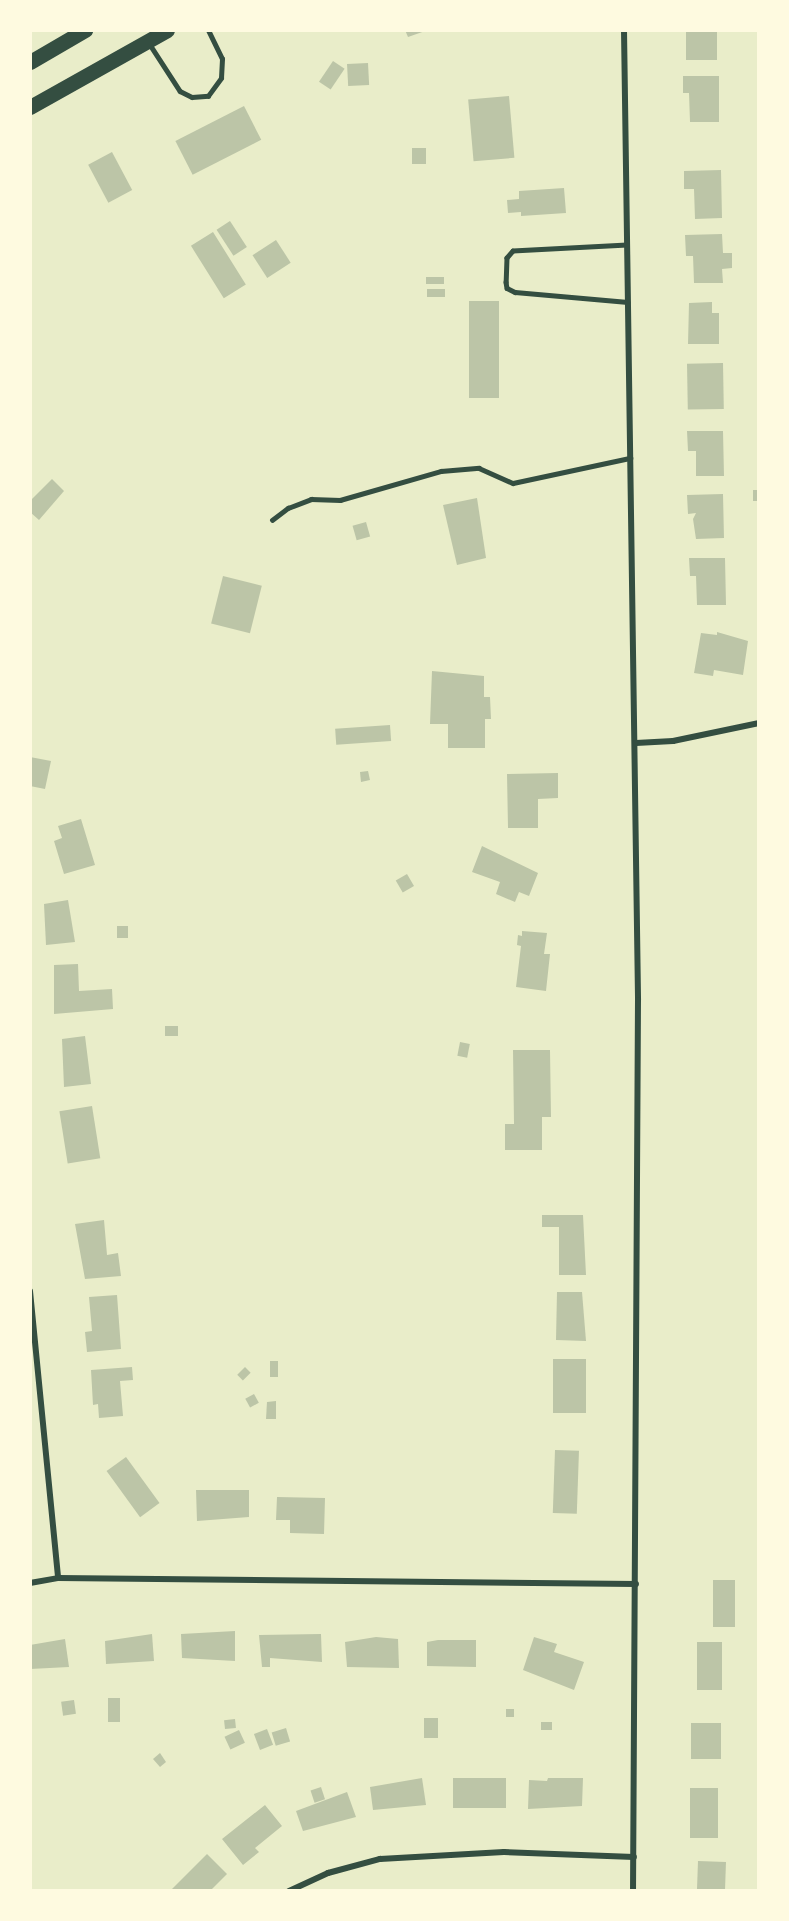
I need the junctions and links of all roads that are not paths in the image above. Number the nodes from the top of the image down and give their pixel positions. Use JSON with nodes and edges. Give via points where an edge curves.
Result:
{"nodes":[{"id":1,"x":85,"y":30,"type":"edge"},
{"id":2,"x":167,"y":30,"type":"edge"},
{"id":3,"x":208,"y":30,"type":"edge"},
{"id":4,"x":624,"y":30,"type":"edge"},
{"id":5,"x":147,"y":40,"type":"junction"},
{"id":6,"x":30,"y":62,"type":"edge"},
{"id":7,"x":30,"y":107,"type":"edge"},
{"id":8,"x":627,"y":245,"type":"junction"},
{"id":9,"x":628,"y":302,"type":"junction"},
{"id":10,"x":630,"y":458,"type":"junction"},
{"id":11,"x":272,"y":520,"type":"dead end"},
{"id":12,"x":759,"y":723,"type":"edge"},
{"id":13,"x":636,"y":743,"type":"junction"},
{"id":14,"x":30,"y":1290,"type":"edge"},
{"id":15,"x":58,"y":1578,"type":"junction"},
{"id":16,"x":30,"y":1583,"type":"edge"},
{"id":17,"x":636,"y":1584,"type":"junction"},
{"id":18,"x":634,"y":1857,"type":"junction"},
{"id":19,"x":289,"y":1891,"type":"edge"},
{"id":20,"x":633,"y":1891,"type":"edge"}],
"edges":[{"from":1,"to":6,"type":"main road"},
{"from":2,"to":5,"type":"main road"},
{"from":3,"to":5,"type":"lane","via":[[222,59],[221,78],[208,96],[192,97],[180,91]]},
{"from":4,"to":8,"type":"street"},
{"from":5,"to":7,"type":"main road"},
{"from":8,"to":9,"type":"street"},
{"from":8,"to":9,"type":"lane","via":[[513,251],[507,258],[506,282],[507,288],[515,292]]},
{"from":9,"to":10,"type":"street"},
{"from":10,"to":11,"type":"lane","via":[[513,483],[479,468],[441,471],[340,500],[311,500],[288,508]]},
{"from":10,"to":13,"type":"street"},
{"from":12,"to":13,"type":"street","via":[[673,741]]},
{"from":13,"to":17,"type":"street"},
{"from":14,"to":15,"type":"street"},
{"from":15,"to":16,"type":"street"},
{"from":15,"to":17,"type":"street"},
{"from":17,"to":18,"type":"street"},
{"from":18,"to":19,"type":"street","via":[[504,1852],[380,1859],[328,1874]]},
{"from":18,"to":20,"type":"street"}]}
